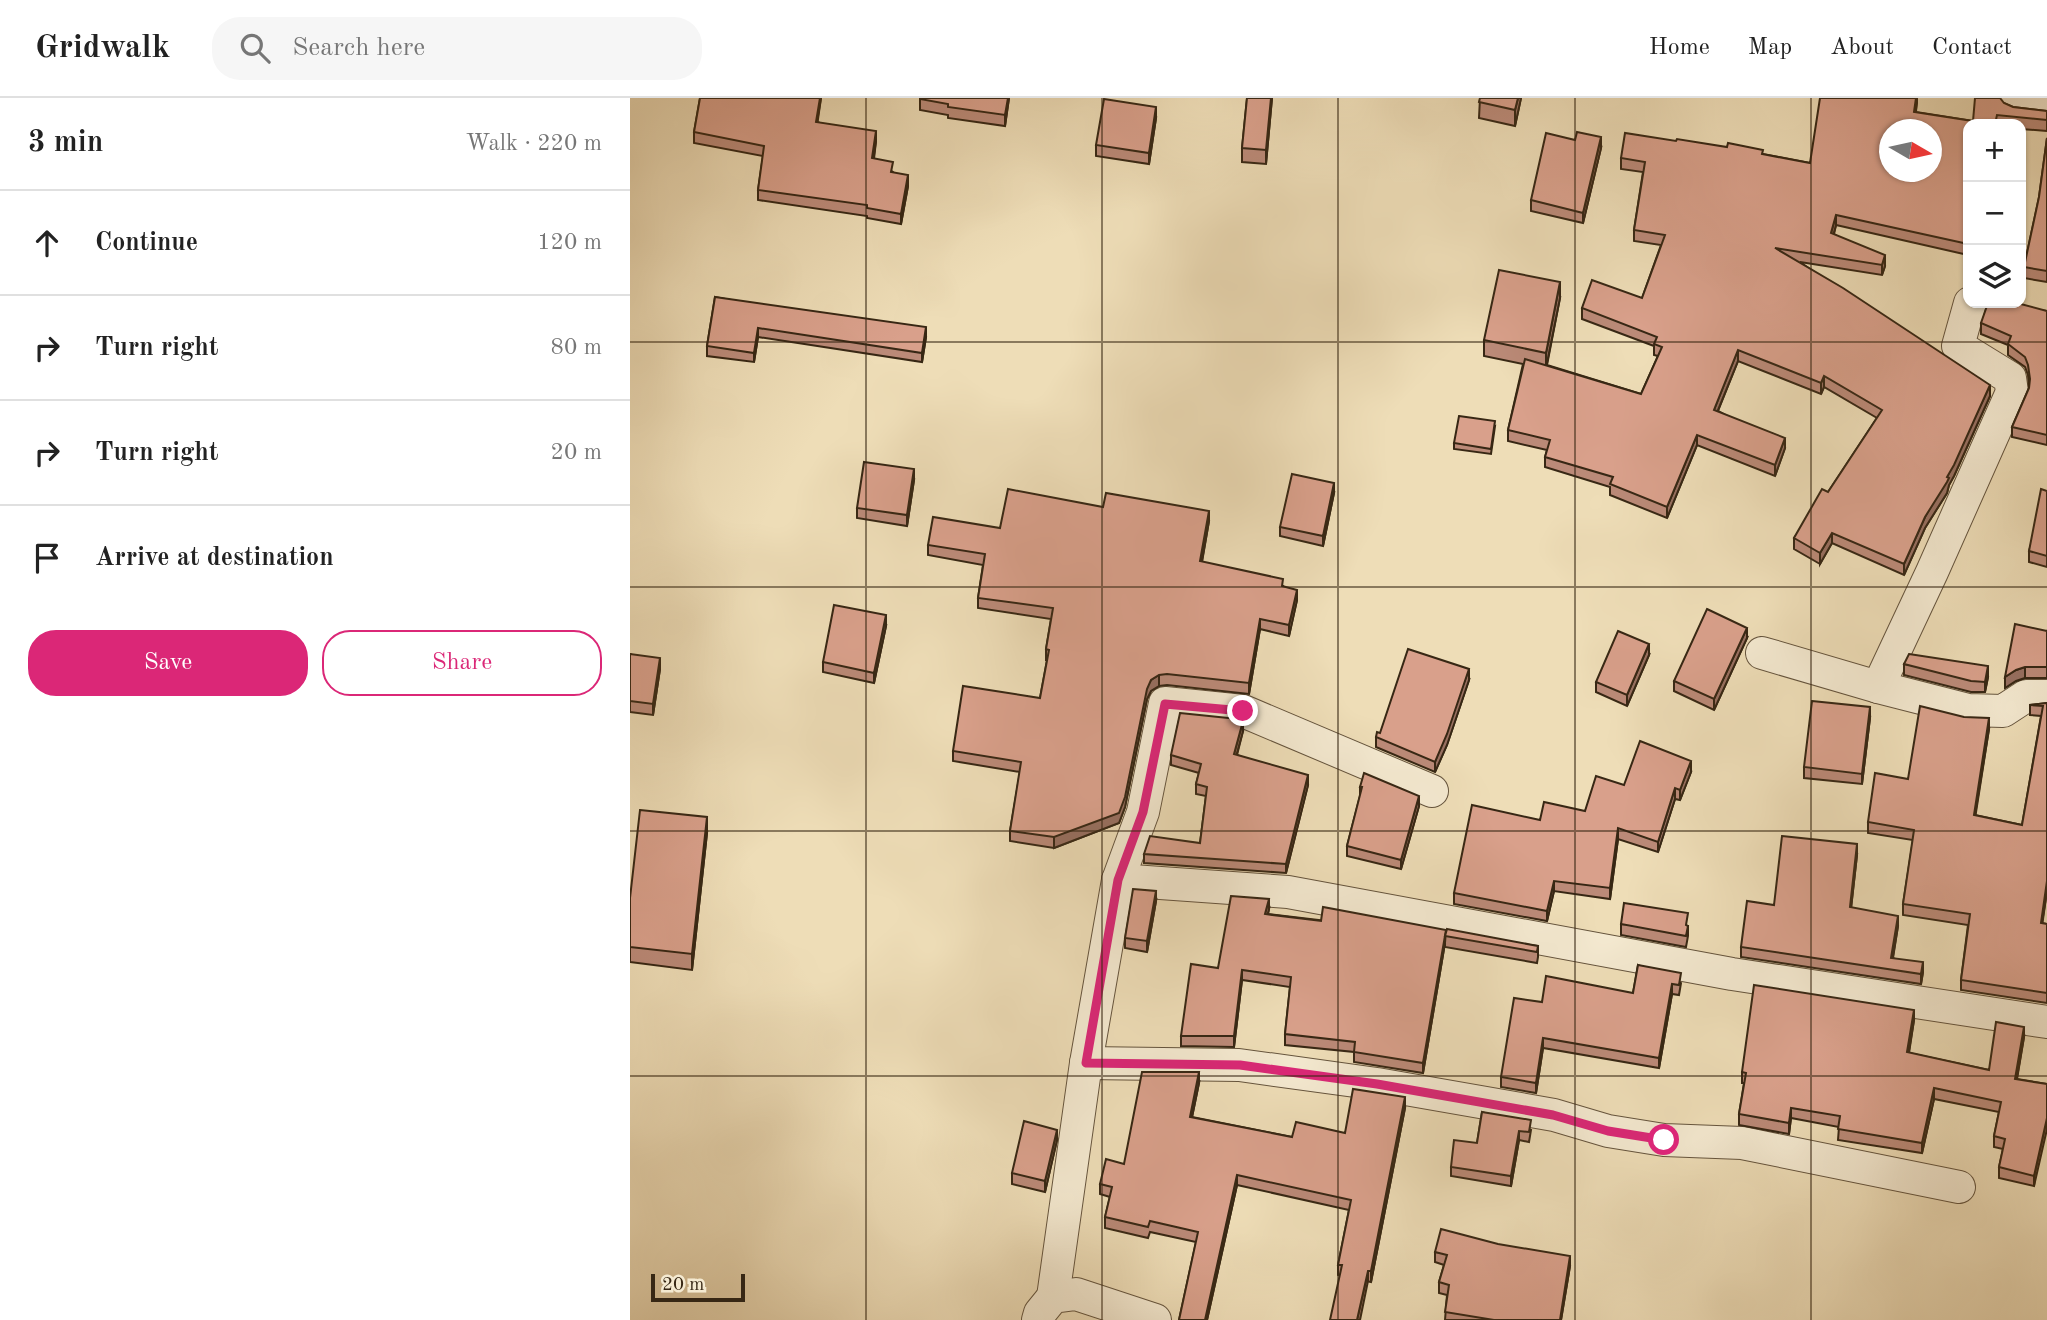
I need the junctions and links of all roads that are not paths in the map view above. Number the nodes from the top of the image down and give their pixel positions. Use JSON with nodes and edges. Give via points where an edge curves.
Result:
{"nodes":[{"id":1,"x":2047,"y":104,"type":"edge"},
{"id":2,"x":2015,"y":108,"type":"edge"},
{"id":3,"x":1968,"y":308,"type":"edge"},
{"id":4,"x":1762,"y":653,"type":"dead end"},
{"id":5,"x":1878,"y":687,"type":"junction"},
{"id":6,"x":2047,"y":696,"type":"edge"},
{"id":7,"x":1432,"y":791,"type":"dead end"},
{"id":8,"x":1118,"y":880,"type":"junction"},
{"id":9,"x":2047,"y":1022,"type":"edge"},
{"id":10,"x":1086,"y":1063,"type":"junction"},
{"id":11,"x":1959,"y":1187,"type":"dead end"},
{"id":12,"x":1046,"y":1309,"type":"edge"},
{"id":13,"x":1155,"y":1320,"type":"edge"}],
"edges":[{"from":1,"to":2,"type":"street"},
{"from":3,"to":5,"type":"street","via":[[1958,346],[2010,378],[2012,392]]},
{"from":4,"to":5,"type":"street"},
{"from":5,"to":6,"type":"street","via":[[1968,710],[2003,711],[2026,696]]},
{"from":7,"to":8,"type":"street","via":[[1243,711],[1165,704],[1143,812]]},
{"from":8,"to":9,"type":"street","via":[[1288,892],[1732,974]]},
{"from":8,"to":10,"type":"street"},
{"from":10,"to":11,"type":"street","via":[[1240,1065],[1377,1084],[1553,1115],[1608,1131],[1664,1140],[1742,1143]]},
{"from":10,"to":12,"type":"street"},
{"from":12,"to":13,"type":"street","via":[[1076,1294]]}]}
